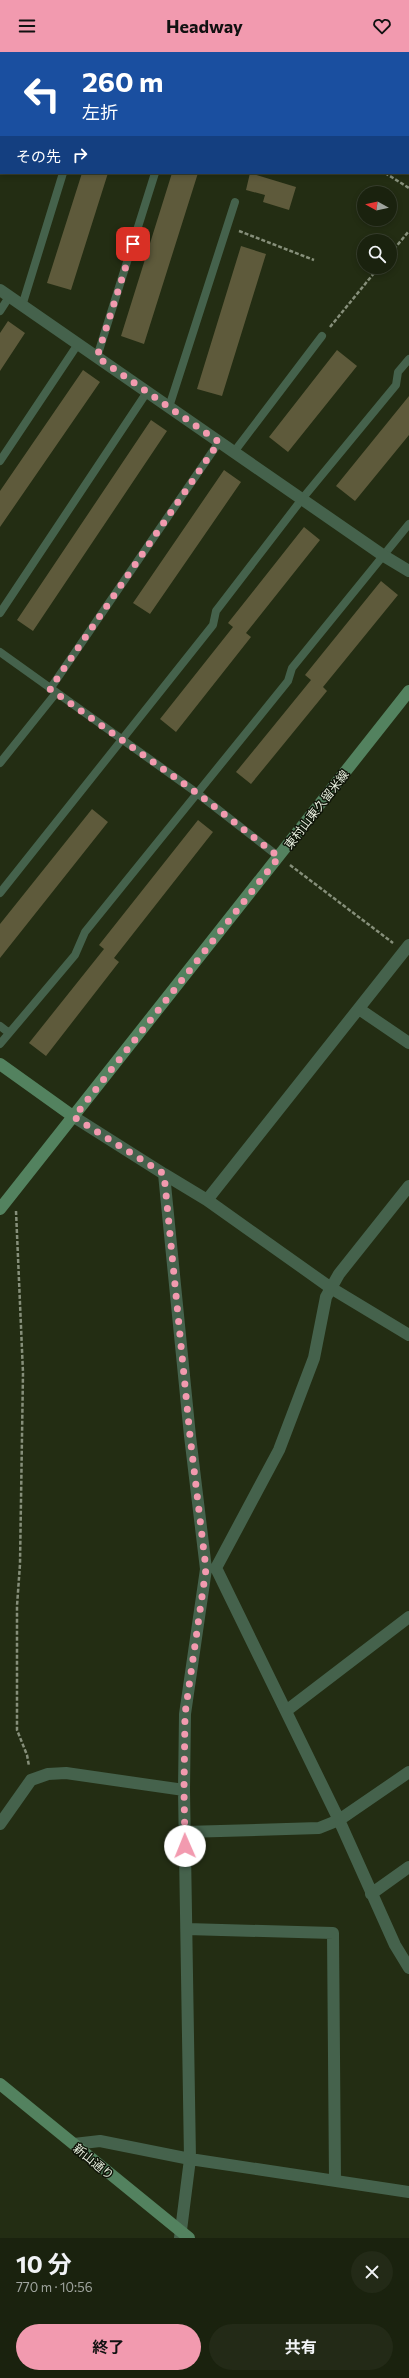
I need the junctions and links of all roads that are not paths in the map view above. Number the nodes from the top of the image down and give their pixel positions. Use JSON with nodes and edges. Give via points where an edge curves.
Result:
{"nodes":[{"id":1,"x":63,"y":174,"type":"edge"},
{"id":2,"x":155,"y":174,"type":"edge"},
{"id":3,"x":235,"y":202,"type":"dead end"},
{"id":4,"x":5,"y":294,"type":"edge"},
{"id":5,"x":22,"y":306,"type":"junction"},
{"id":6,"x":0,"y":310,"type":"edge"},
{"id":7,"x":322,"y":336,"type":"road end"},
{"id":8,"x":78,"y":344,"type":"junction"},
{"id":9,"x":97,"y":357,"type":"junction"},
{"id":10,"x":409,"y":359,"type":"edge"},
{"id":11,"x":147,"y":392,"type":"junction"},
{"id":12,"x":169,"y":407,"type":"junction"},
{"id":13,"x":219,"y":442,"type":"junction"},
{"id":14,"x":234,"y":452,"type":"junction"},
{"id":15,"x":0,"y":461,"type":"edge"},
{"id":16,"x":302,"y":499,"type":"junction"},
{"id":17,"x":409,"y":524,"type":"edge"},
{"id":18,"x":384,"y":556,"type":"junction"},
{"id":19,"x":409,"y":571,"type":"edge"},
{"id":20,"x":0,"y":613,"type":"edge"},
{"id":21,"x":0,"y":652,"type":"edge"},
{"id":22,"x":53,"y":691,"type":"junction"},
{"id":23,"x":409,"y":691,"type":"edge"},
{"id":24,"x":122,"y":741,"type":"junction"},
{"id":25,"x":0,"y":763,"type":"edge"},
{"id":26,"x":197,"y":793,"type":"junction"},
{"id":27,"x":279,"y":857,"type":"junction"},
{"id":28,"x":0,"y":892,"type":"edge"},
{"id":29,"x":406,"y":948,"type":"edge"},
{"id":30,"x":359,"y":1009,"type":"junction"},
{"id":31,"x":0,"y":1026,"type":"edge"},
{"id":32,"x":9,"y":1033,"type":"junction"},
{"id":33,"x":409,"y":1043,"type":"edge"},
{"id":34,"x":0,"y":1044,"type":"edge"},
{"id":35,"x":0,"y":1064,"type":"edge"},
{"id":36,"x":74,"y":1117,"type":"junction"},
{"id":37,"x":164,"y":1174,"type":"junction"},
{"id":38,"x":409,"y":1186,"type":"edge"},
{"id":39,"x":207,"y":1200,"type":"junction"},
{"id":40,"x":0,"y":1209,"type":"edge"},
{"id":41,"x":331,"y":1288,"type":"junction"},
{"id":42,"x":409,"y":1335,"type":"edge"},
{"id":43,"x":211,"y":1568,"type":"junction"},
{"id":44,"x":409,"y":1617,"type":"edge"},
{"id":45,"x":286,"y":1712,"type":"junction"},
{"id":46,"x":409,"y":1772,"type":"edge"},
{"id":47,"x":184,"y":1790,"type":"junction"},
{"id":48,"x":339,"y":1820,"type":"junction"},
{"id":49,"x":0,"y":1824,"type":"edge"},
{"id":50,"x":185,"y":1832,"type":"junction"},
{"id":51,"x":409,"y":1867,"type":"edge"},
{"id":52,"x":371,"y":1894,"type":"junction"},
{"id":53,"x":187,"y":1929,"type":"junction"},
{"id":54,"x":409,"y":1968,"type":"edge"},
{"id":55,"x":0,"y":2084,"type":"edge"},
{"id":56,"x":74,"y":2144,"type":"junction"},
{"id":57,"x":190,"y":2158,"type":"junction"},
{"id":58,"x":334,"y":2180,"type":"junction"},
{"id":59,"x":409,"y":2192,"type":"edge"},
{"id":60,"x":183,"y":2236,"type":"edge"}],
"edges":[{"from":1,"to":5,"type":"lane"},
{"from":2,"to":9,"type":"lane"},
{"from":3,"to":12,"type":"lane"},
{"from":4,"to":5,"type":"street"},
{"from":4,"to":6,"type":"lane"},
{"from":5,"to":8,"type":"street"},
{"from":7,"to":14,"type":"lane"},
{"from":8,"to":9,"type":"street"},
{"from":8,"to":15,"type":"lane"},
{"from":9,"to":11,"type":"street"},
{"from":10,"to":16,"type":"lane","via":[[398,372],[396,385]]},
{"from":11,"to":12,"type":"street"},
{"from":11,"to":20,"type":"lane"},
{"from":12,"to":13,"type":"street"},
{"from":13,"to":14,"type":"street"},
{"from":13,"to":22,"type":"lane"},
{"from":14,"to":16,"type":"street"},
{"from":16,"to":18,"type":"street"},
{"from":16,"to":24,"type":"lane","via":[[216,611],[213,625]]},
{"from":17,"to":18,"type":"lane"},
{"from":18,"to":19,"type":"street"},
{"from":18,"to":26,"type":"lane","via":[[292,668],[288,681]]},
{"from":21,"to":22,"type":"lane"},
{"from":22,"to":24,"type":"lane"},
{"from":22,"to":25,"type":"lane"},
{"from":23,"to":27,"type":"main road","name":"東村山東久留米線"},
{"from":24,"to":26,"type":"lane"},
{"from":24,"to":28,"type":"lane"},
{"from":26,"to":27,"type":"lane"},
{"from":26,"to":32,"type":"lane","via":[[85,932],[75,955]]},
{"from":27,"to":36,"type":"main road","name":"東村山東久留米線"},
{"from":29,"to":30,"type":"street"},
{"from":30,"to":33,"type":"street"},
{"from":30,"to":39,"type":"street"},
{"from":31,"to":32,"type":"lane"},
{"from":32,"to":34,"type":"lane"},
{"from":35,"to":36,"type":"main road"},
{"from":36,"to":37,"type":"street"},
{"from":36,"to":40,"type":"main road","name":"東村山東久留米線"},
{"from":37,"to":39,"type":"street"},
{"from":37,"to":43,"type":"street","via":[[190,1436]]},
{"from":38,"to":41,"type":"street","via":[[339,1274]]},
{"from":39,"to":41,"type":"street"},
{"from":41,"to":42,"type":"street"},
{"from":41,"to":43,"type":"street","via":[[326,1297],[314,1358],[280,1450]]},
{"from":43,"to":45,"type":"street"},
{"from":43,"to":47,"type":"street","via":[[185,1714]]},
{"from":44,"to":45,"type":"street"},
{"from":45,"to":48,"type":"street"},
{"from":46,"to":48,"type":"street"},
{"from":47,"to":49,"type":"street","via":[[66,1773],[48,1774],[31,1780]]},
{"from":47,"to":50,"type":"street"},
{"from":48,"to":50,"type":"street","via":[[319,1828]]},
{"from":48,"to":52,"type":"street"},
{"from":50,"to":53,"type":"street"},
{"from":51,"to":52,"type":"street"},
{"from":52,"to":54,"type":"street"},
{"from":53,"to":57,"type":"street"},
{"from":53,"to":58,"type":"street","via":[[333,1933]]},
{"from":55,"to":56,"type":"main road","name":"新山通り"},
{"from":56,"to":57,"type":"street","via":[[100,2141]]},
{"from":56,"to":60,"type":"main road","name":"新山通り"},
{"from":57,"to":58,"type":"street"},
{"from":57,"to":60,"type":"street"},
{"from":58,"to":59,"type":"street"}]}
